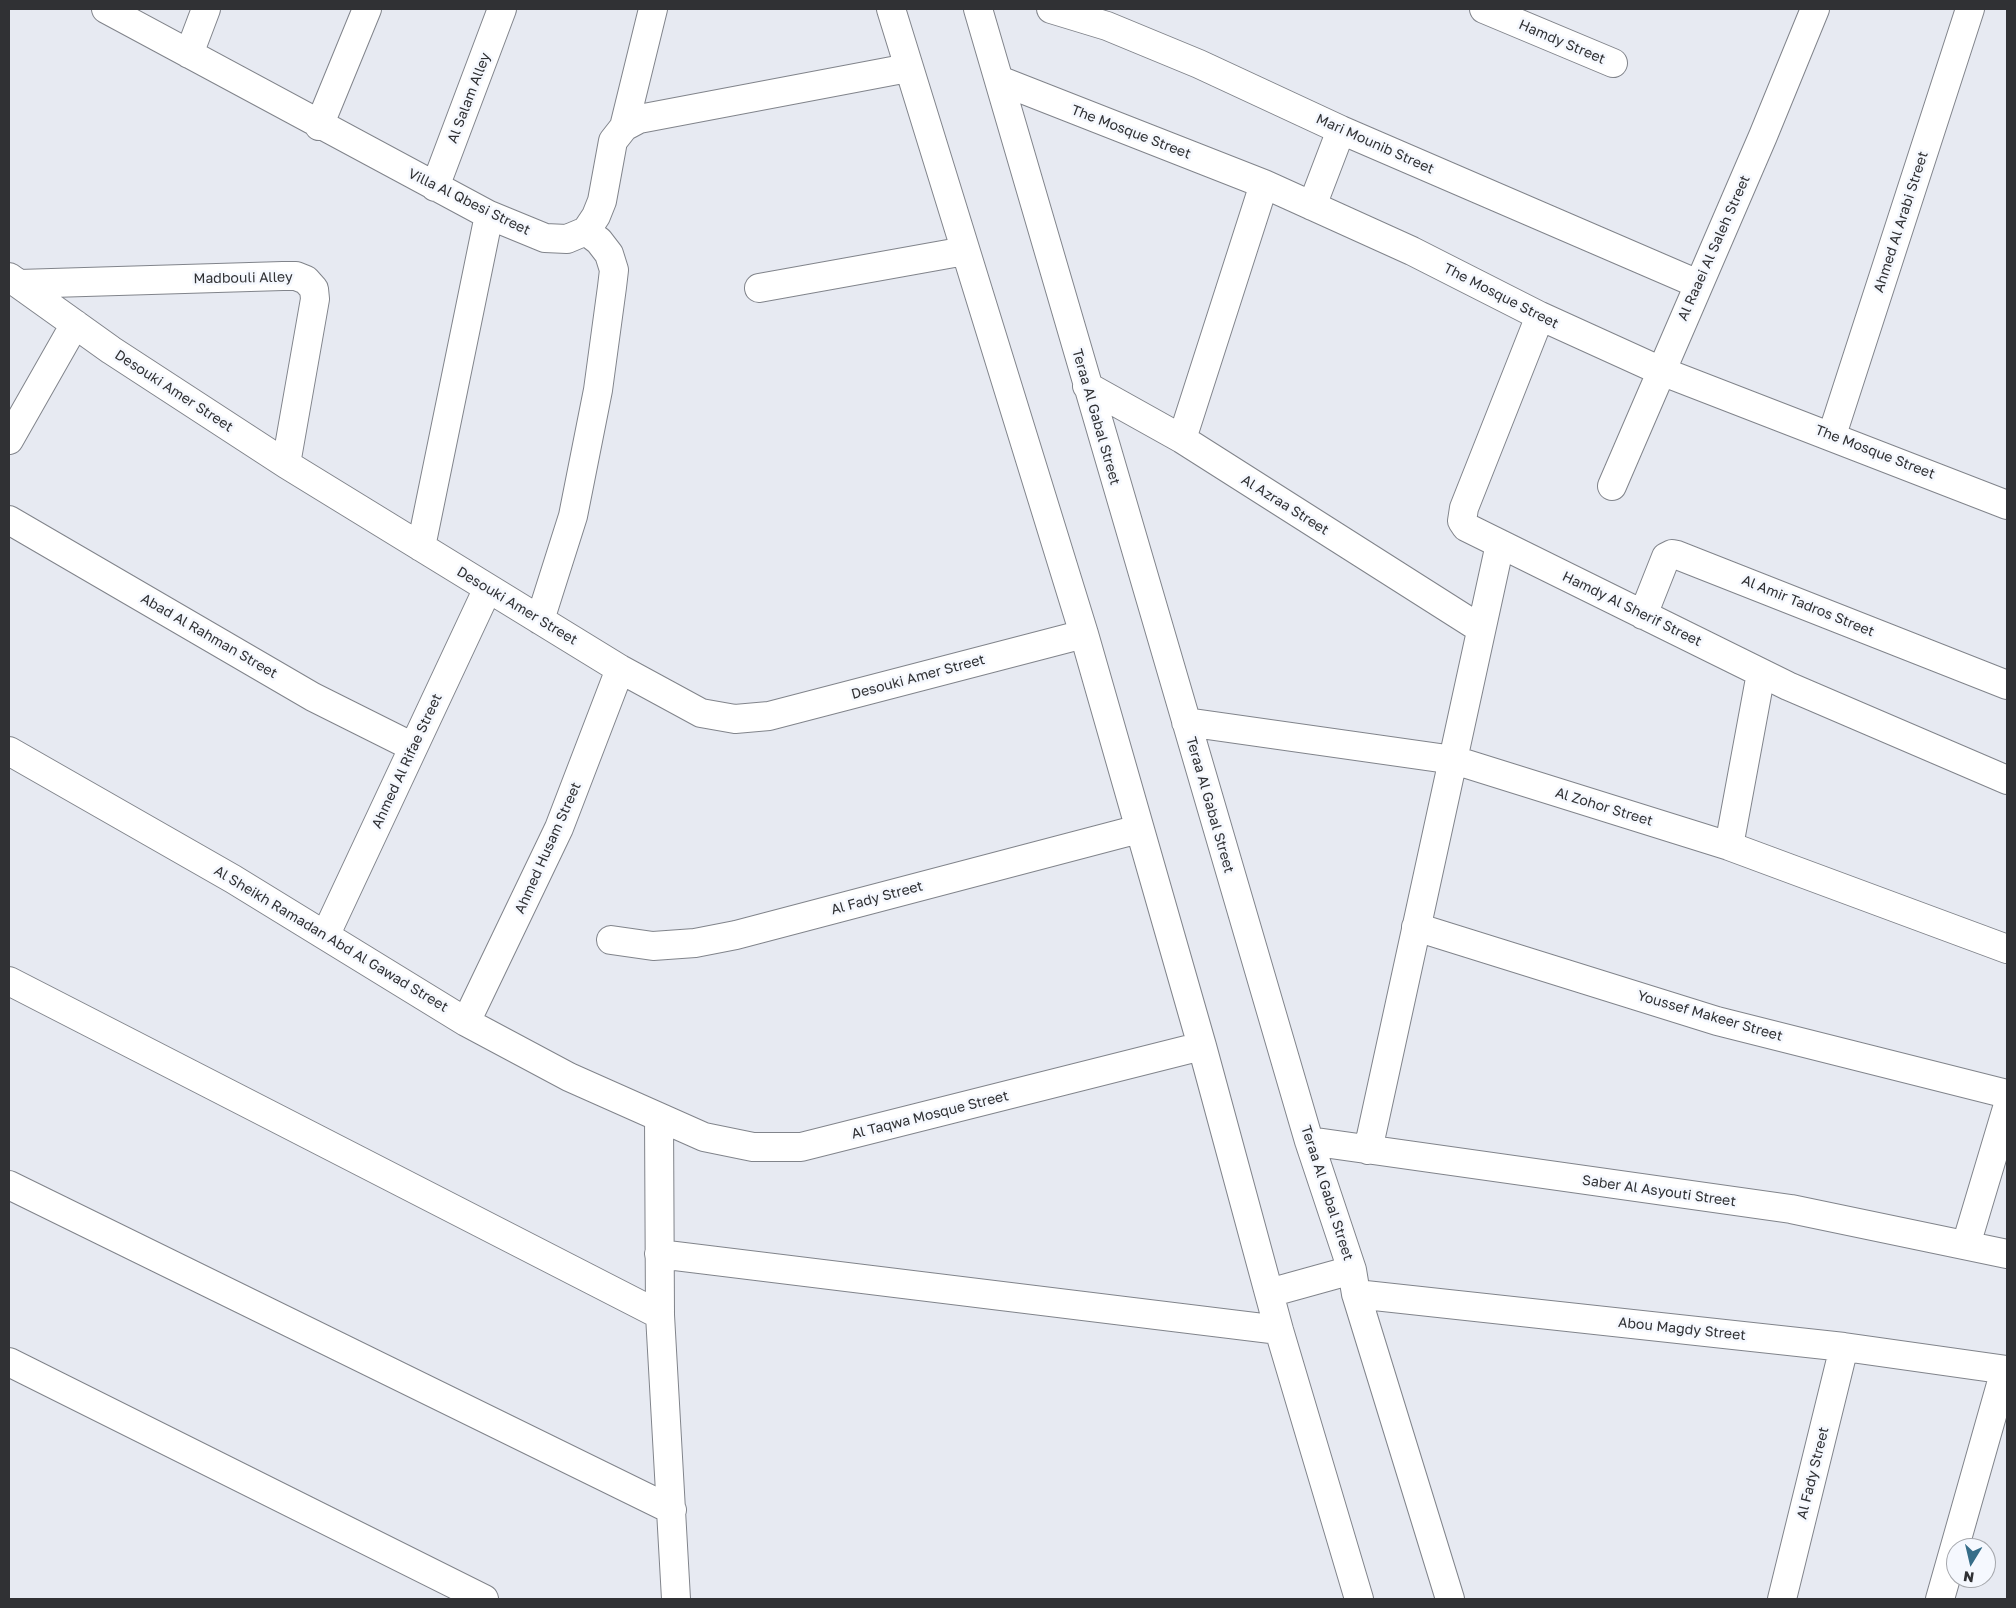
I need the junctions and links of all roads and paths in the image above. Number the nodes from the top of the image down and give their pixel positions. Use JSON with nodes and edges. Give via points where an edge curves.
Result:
{"nodes":[{"id":1,"x":106,"y":9,"type":"edge"},
{"id":2,"x":206,"y":9,"type":"edge"},
{"id":3,"x":367,"y":9,"type":"edge"},
{"id":4,"x":502,"y":9,"type":"edge"},
{"id":5,"x":653,"y":9,"type":"edge"},
{"id":6,"x":891,"y":9,"type":"edge"},
{"id":7,"x":978,"y":9,"type":"edge"},
{"id":8,"x":1050,"y":9,"type":"edge"},
{"id":9,"x":1486,"y":9,"type":"edge"},
{"id":10,"x":1815,"y":9,"type":"edge"},
{"id":11,"x":1970,"y":9,"type":"edge"},
{"id":12,"x":189,"y":54,"type":"junction"},
{"id":13,"x":1612,"y":63,"type":"dead end"},
{"id":14,"x":908,"y":68,"type":"junction"},
{"id":15,"x":998,"y":80,"type":"junction"},
{"id":16,"x":319,"y":126,"type":"junction"},
{"id":17,"x":624,"y":127,"type":"junction"},
{"id":18,"x":1341,"y":130,"type":"junction"},
{"id":19,"x":1264,"y":184,"type":"junction"},
{"id":20,"x":435,"y":187,"type":"junction"},
{"id":21,"x":1312,"y":206,"type":"junction"},
{"id":22,"x":489,"y":215,"type":"junction"},
{"id":23,"x":586,"y":231,"type":"junction"},
{"id":24,"x":965,"y":251,"type":"junction"},
{"id":25,"x":14,"y":280,"type":"edge"},
{"id":26,"x":1698,"y":284,"type":"junction"},
{"id":27,"x":759,"y":288,"type":"dead end"},
{"id":28,"x":1540,"y":316,"type":"junction"},
{"id":29,"x":74,"y":324,"type":"junction"},
{"id":30,"x":1661,"y":371,"type":"junction"},
{"id":31,"x":1086,"y":386,"type":"junction"},
{"id":32,"x":1832,"y":435,"type":"junction"},
{"id":33,"x":1182,"y":439,"type":"junction"},
{"id":34,"x":9,"y":440,"type":"edge"},
{"id":35,"x":286,"y":464,"type":"junction"},
{"id":36,"x":1612,"y":486,"type":"dead end"},
{"id":37,"x":2007,"y":504,"type":"edge"},
{"id":38,"x":9,"y":520,"type":"edge"},
{"id":39,"x":1500,"y":544,"type":"junction"},
{"id":40,"x":421,"y":548,"type":"junction"},
{"id":41,"x":488,"y":588,"type":"junction"},
{"id":42,"x":1643,"y":615,"type":"junction"},
{"id":43,"x":540,"y":620,"type":"junction"},
{"id":44,"x":1481,"y":630,"type":"junction"},
{"id":45,"x":1084,"y":634,"type":"junction"},
{"id":46,"x":620,"y":669,"type":"junction"},
{"id":47,"x":1761,"y":672,"type":"junction"},
{"id":48,"x":2007,"y":685,"type":"edge"},
{"id":49,"x":1186,"y":722,"type":"junction"},
{"id":50,"x":413,"y":747,"type":"junction"},
{"id":51,"x":9,"y":751,"type":"edge"},
{"id":52,"x":1454,"y":760,"type":"junction"},
{"id":53,"x":2007,"y":780,"type":"edge"},
{"id":54,"x":1140,"y":828,"type":"junction"},
{"id":55,"x":1729,"y":846,"type":"junction"},
{"id":56,"x":1416,"y":927,"type":"junction"},
{"id":57,"x":326,"y":934,"type":"junction"},
{"id":58,"x":611,"y":940,"type":"dead end"},
{"id":59,"x":2007,"y":949,"type":"edge"},
{"id":60,"x":9,"y":981,"type":"edge"},
{"id":61,"x":466,"y":1022,"type":"junction"},
{"id":62,"x":1202,"y":1046,"type":"junction"},
{"id":63,"x":2007,"y":1094,"type":"edge"},
{"id":64,"x":2007,"y":1108,"type":"edge"},
{"id":65,"x":659,"y":1118,"type":"junction"},
{"id":66,"x":1309,"y":1141,"type":"junction"},
{"id":67,"x":1368,"y":1150,"type":"junction"},
{"id":68,"x":9,"y":1184,"type":"edge"},
{"id":69,"x":1966,"y":1245,"type":"junction"},
{"id":70,"x":659,"y":1254,"type":"junction"},
{"id":71,"x":2007,"y":1254,"type":"edge"},
{"id":72,"x":1347,"y":1280,"type":"junction"},
{"id":73,"x":1277,"y":1291,"type":"junction"},
{"id":74,"x":660,"y":1315,"type":"junction"},
{"id":75,"x":1279,"y":1330,"type":"junction"},
{"id":76,"x":1844,"y":1347,"type":"junction"},
{"id":77,"x":9,"y":1362,"type":"edge"},
{"id":78,"x":2006,"y":1370,"type":"edge"},
{"id":79,"x":672,"y":1510,"type":"junction"},
{"id":80,"x":484,"y":1599,"type":"edge"},
{"id":81,"x":676,"y":1599,"type":"edge"},
{"id":82,"x":1359,"y":1599,"type":"edge"},
{"id":83,"x":1450,"y":1599,"type":"edge"},
{"id":84,"x":1782,"y":1599,"type":"edge"},
{"id":85,"x":1940,"y":1599,"type":"edge"}],
"edges":[{"from":1,"to":12,"type":"street","name":"Villa Al Qbesi Street"},
{"from":2,"to":12,"type":"street"},
{"from":3,"to":16,"type":"street"},
{"from":4,"to":20,"type":"street","name":"Al Salam Alley"},
{"from":5,"to":17,"type":"street"},
{"from":6,"to":14,"type":"street"},
{"from":7,"to":15,"type":"street","name":"Teraa Al Gabal Street"},
{"from":8,"to":18,"type":"street","name":"Mari Mounib Street","via":[[1107,26],[1199,64]]},
{"from":9,"to":13,"type":"street","name":"Hamdy Street"},
{"from":10,"to":26,"type":"street","name":"Al Raaei Al Saleh Street"},
{"from":11,"to":32,"type":"street","name":"Ahmed Al Arabi Street"},
{"from":12,"to":16,"type":"street","name":"Villa Al Qbesi Street"},
{"from":14,"to":17,"type":"street","via":[[639,119]]},
{"from":14,"to":24,"type":"street"},
{"from":15,"to":19,"type":"street","name":"The Mosque Street"},
{"from":15,"to":31,"type":"street","name":"Teraa Al Gabal Street"},
{"from":16,"to":20,"type":"street","name":"Villa Al Qbesi Street"},
{"from":17,"to":23,"type":"street","via":[[613,141],[602,201]]},
{"from":18,"to":21,"type":"street"},
{"from":18,"to":26,"type":"street","name":"Mari Mounib Street"},
{"from":19,"to":21,"type":"street","name":"The Mosque Street"},
{"from":19,"to":33,"type":"street"},
{"from":20,"to":22,"type":"street","name":"Villa Al Qbesi Street"},
{"from":21,"to":28,"type":"street","name":"The Mosque Street","via":[[1412,251]]},
{"from":22,"to":23,"type":"street","name":"Villa Al Qbesi Street","via":[[545,238],[567,239]]},
{"from":22,"to":40,"type":"street"},
{"from":23,"to":43,"type":"street","via":[[600,241],[609,254],[614,270],[612,287],[598,390],[572,516]]},
{"from":24,"to":27,"type":"street"},
{"from":24,"to":45,"type":"street"},
{"from":25,"to":29,"type":"street","name":"Desouki Amer Street"},
{"from":25,"to":35,"type":"street","name":"Madbouli Alley","via":[[296,276],[306,280],[314,289],[315,299]]},
{"from":26,"to":30,"type":"street","name":"Al Raaei Al Saleh Street"},
{"from":28,"to":30,"type":"street","name":"The Mosque Street"},
{"from":28,"to":39,"type":"street","name":"Hamdy Al Sherif Street","via":[[1462,515],[1466,527]]},
{"from":29,"to":34,"type":"street"},
{"from":29,"to":35,"type":"street","name":"Desouki Amer Street"},
{"from":30,"to":32,"type":"street","name":"The Mosque Street"},
{"from":30,"to":36,"type":"street","name":"Al Raaei Al Saleh Street"},
{"from":31,"to":33,"type":"street","name":"Al Azraa Street"},
{"from":31,"to":49,"type":"street","name":"Teraa Al Gabal Street"},
{"from":32,"to":37,"type":"street","name":"The Mosque Street"},
{"from":33,"to":44,"type":"street","name":"Al Azraa Street"},
{"from":35,"to":40,"type":"street","name":"Desouki Amer Street"},
{"from":38,"to":50,"type":"street","name":"Abad Al Rahman Street","via":[[313,697]]},
{"from":39,"to":42,"type":"street","name":"Hamdy Al Sherif Street"},
{"from":39,"to":44,"type":"street"},
{"from":40,"to":41,"type":"street","name":"Desouki Amer Street"},
{"from":41,"to":43,"type":"street","name":"Desouki Amer Street"},
{"from":41,"to":50,"type":"street","name":"Ahmed Al Rifae Street"},
{"from":42,"to":47,"type":"street","name":"Hamdy Al Sherif Street"},
{"from":42,"to":48,"type":"street","name":"Al Amir Tadros Street","via":[[1666,558],[1672,554]]},
{"from":43,"to":46,"type":"street","name":"Desouki Amer Street"},
{"from":44,"to":52,"type":"street"},
{"from":45,"to":46,"type":"street","name":"Desouki Amer Street","via":[[769,716],[735,719],[701,713]]},
{"from":45,"to":54,"type":"street"},
{"from":46,"to":61,"type":"street","name":"Ahmed Husam Street","via":[[559,828]]},
{"from":47,"to":53,"type":"street","name":"Hamdy Al Sherif Street"},
{"from":47,"to":55,"type":"street"},
{"from":49,"to":52,"type":"street","name":"Al Zohor Street"},
{"from":49,"to":66,"type":"street","name":"Teraa Al Gabal Street"},
{"from":50,"to":57,"type":"street","name":"Ahmed Al Rifae Street"},
{"from":51,"to":57,"type":"street","name":"Al Sheikh Ramadan Abd Al Gawad Street"},
{"from":52,"to":55,"type":"street","name":"Al Zohor Street"},
{"from":52,"to":56,"type":"street"},
{"from":54,"to":58,"type":"street","name":"Al Fady Street","via":[[736,935],[695,943],[653,946]]},
{"from":54,"to":62,"type":"street"},
{"from":55,"to":59,"type":"street","name":"Al Zohor Street"},
{"from":56,"to":63,"type":"street","name":"Youssef Makeer Street","via":[[1716,1020]]},
{"from":56,"to":67,"type":"street"},
{"from":57,"to":61,"type":"street","name":"Al Sheikh Ramadan Abd Al Gawad Street"},
{"from":60,"to":74,"type":"street"},
{"from":61,"to":65,"type":"street","name":"Al Sheikh Ramadan Abd Al Gawad Street"},
{"from":62,"to":65,"type":"street","name":"Al Taqwa Mosque Street","via":[[801,1147],[753,1147],[704,1137]]},
{"from":62,"to":73,"type":"street"},
{"from":64,"to":69,"type":"street"},
{"from":65,"to":70,"type":"street"},
{"from":66,"to":67,"type":"street","name":"Saber Al Asyouti Street"},
{"from":66,"to":72,"type":"street","name":"Teraa Al Gabal Street"},
{"from":67,"to":69,"type":"street","name":"Saber Al Asyouti Street","via":[[1791,1209]]},
{"from":68,"to":79,"type":"street"},
{"from":69,"to":71,"type":"street","name":"Saber Al Asyouti Street"},
{"from":70,"to":74,"type":"street"},
{"from":70,"to":75,"type":"street"},
{"from":72,"to":73,"type":"street"},
{"from":72,"to":76,"type":"street","name":"Abou Magdy Street"},
{"from":72,"to":83,"type":"street","name":"Teraa Al Gabal Street"},
{"from":73,"to":75,"type":"street"},
{"from":74,"to":79,"type":"street"},
{"from":75,"to":82,"type":"street"},
{"from":76,"to":78,"type":"street","name":"Abou Magdy Street"},
{"from":76,"to":84,"type":"street","name":"Al Fady Street"},
{"from":77,"to":80,"type":"street"},
{"from":78,"to":85,"type":"street"},
{"from":79,"to":81,"type":"street"}]}
